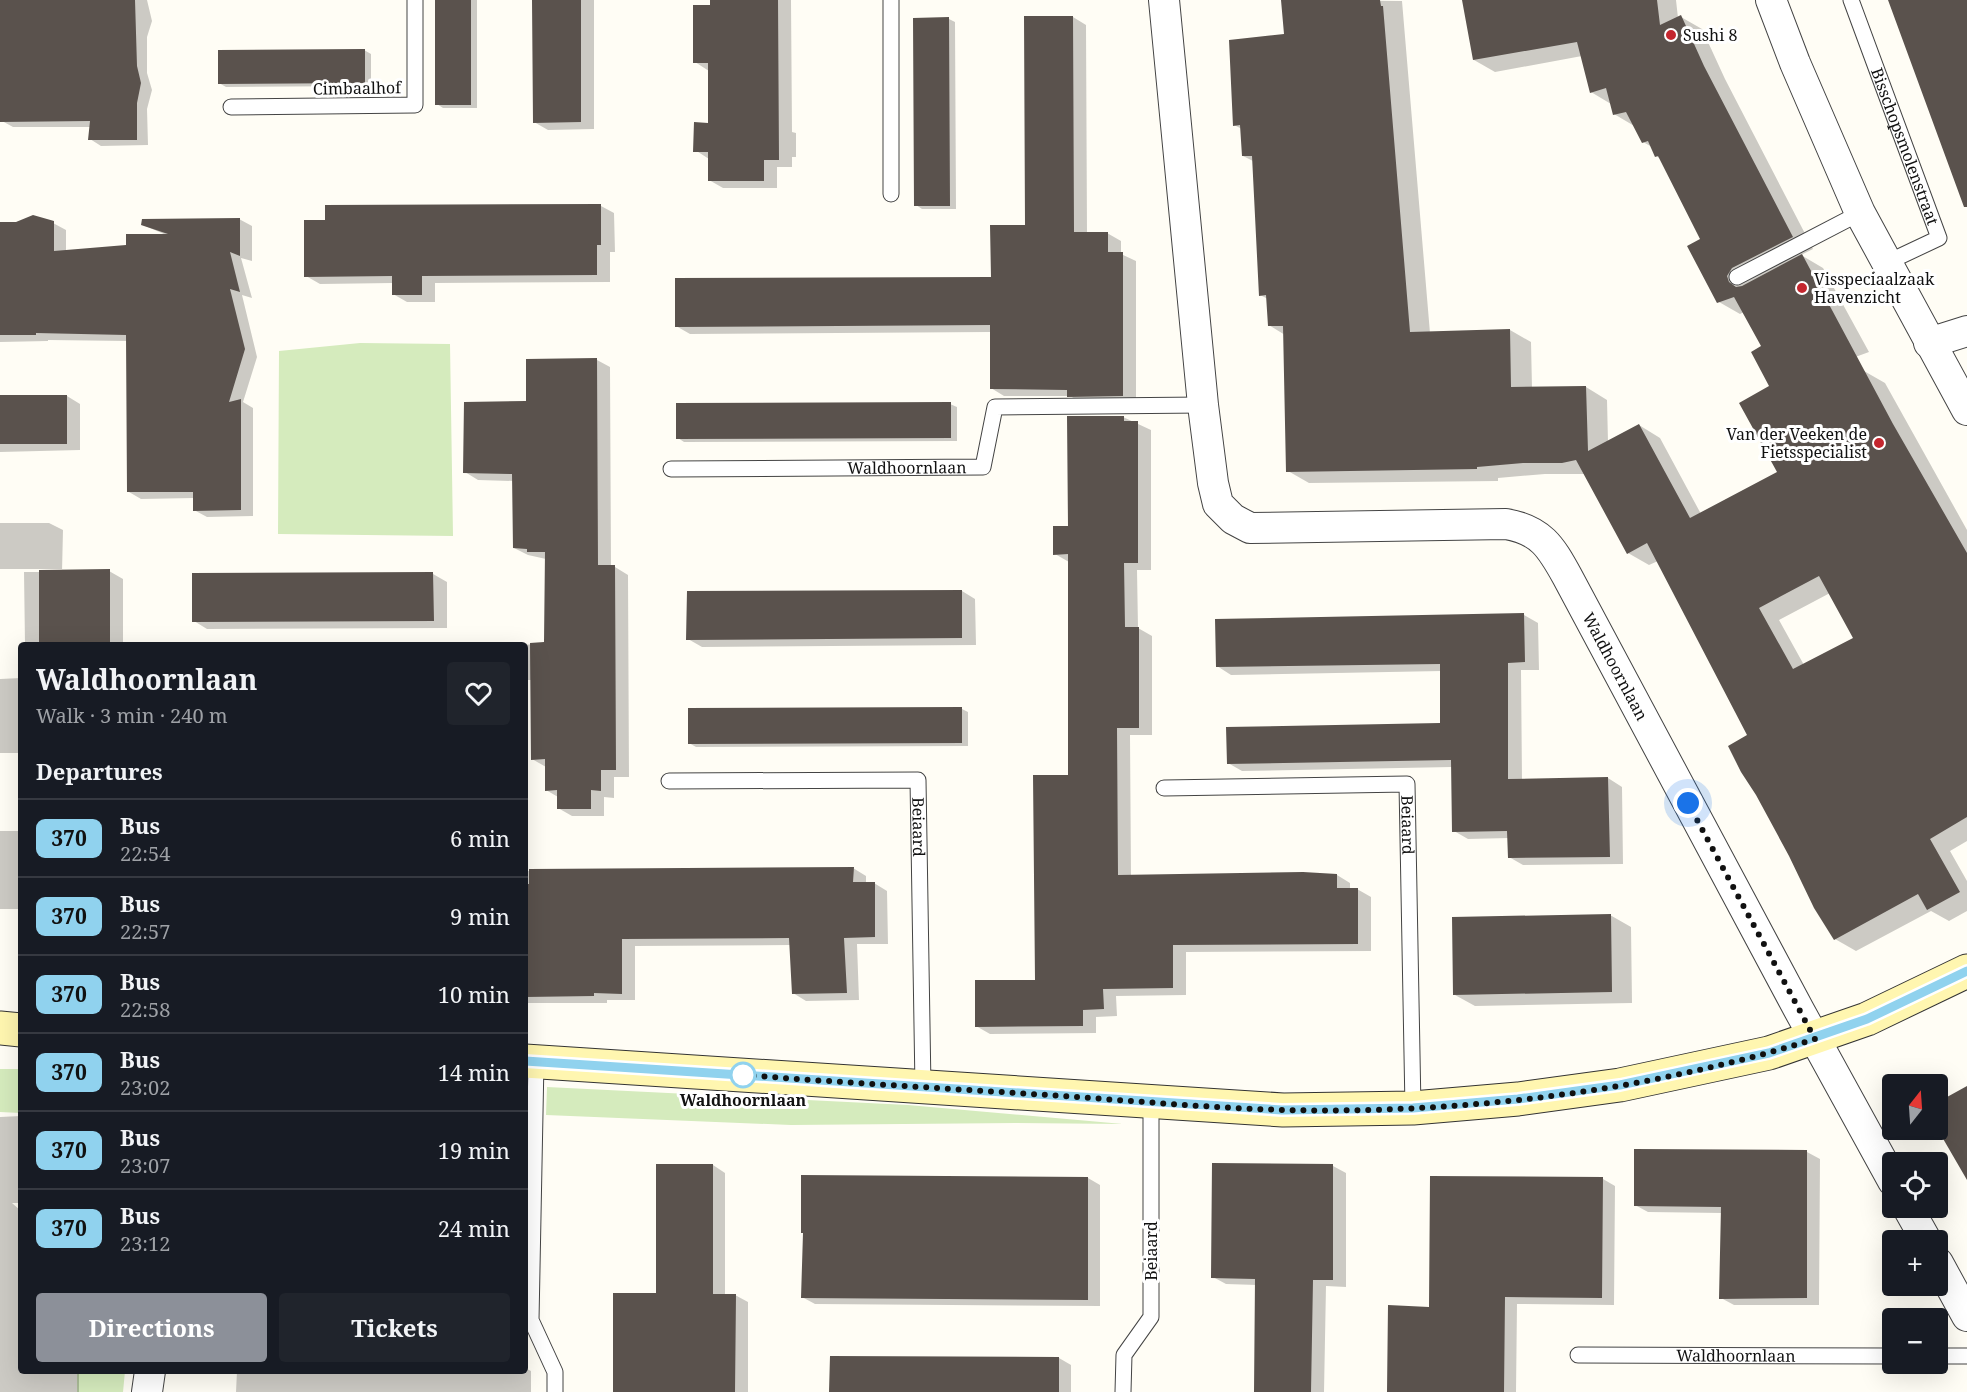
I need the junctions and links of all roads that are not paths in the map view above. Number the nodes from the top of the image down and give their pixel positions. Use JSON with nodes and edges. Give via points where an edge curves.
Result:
{"nodes":[{"id":1,"x":415,"y":0,"type":"edge"},
{"id":2,"x":891,"y":0,"type":"edge"},
{"id":3,"x":1164,"y":0,"type":"edge"},
{"id":4,"x":1771,"y":0,"type":"edge"},
{"id":5,"x":1851,"y":0,"type":"edge"},
{"id":6,"x":231,"y":107,"type":"dead end"},
{"id":7,"x":891,"y":194,"type":"dead end"},
{"id":8,"x":1860,"y":213,"type":"junction"},
{"id":9,"x":1886,"y":263,"type":"junction"},
{"id":10,"x":1737,"y":277,"type":"dead end"},
{"id":11,"x":1967,"y":331,"type":"edge"},
{"id":12,"x":1929,"y":343,"type":"junction"},
{"id":13,"x":1203,"y":405,"type":"junction"},
{"id":14,"x":1967,"y":410,"type":"edge"},
{"id":15,"x":671,"y":469,"type":"dead end"},
{"id":16,"x":669,"y":781,"type":"dead end"},
{"id":17,"x":1164,"y":788,"type":"dead end"},
{"id":18,"x":1967,"y":971,"type":"edge"},
{"id":19,"x":0,"y":1028,"type":"edge"},
{"id":20,"x":18,"y":1030,"type":"edge"},
{"id":21,"x":1815,"y":1039,"type":"junction"},
{"id":22,"x":531,"y":1061,"type":"edge"},
{"id":23,"x":922,"y":1087,"type":"junction"},
{"id":24,"x":1151,"y":1101,"type":"junction"},
{"id":25,"x":1413,"y":1108,"type":"junction"},
{"id":26,"x":1882,"y":1161,"type":"edge"},
{"id":27,"x":1948,"y":1281,"type":"edge"},
{"id":28,"x":1967,"y":1316,"type":"edge"},
{"id":29,"x":1578,"y":1355,"type":"dead end"},
{"id":30,"x":1882,"y":1356,"type":"edge"},
{"id":31,"x":1948,"y":1356,"type":"edge"},
{"id":32,"x":1967,"y":1356,"type":"edge"},
{"id":33,"x":150,"y":1374,"type":"edge"},
{"id":34,"x":147,"y":1392,"type":"edge"},
{"id":35,"x":555,"y":1392,"type":"edge"},
{"id":36,"x":1123,"y":1392,"type":"edge"}],
"edges":[{"from":1,"to":6,"type":"lane","name":"Cimbaalhof","via":[[415,105]]},
{"from":2,"to":7,"type":"lane"},
{"from":3,"to":13,"type":"street","name":"Waldhoornlaan"},
{"from":4,"to":8,"type":"street"},
{"from":5,"to":9,"type":"lane","name":"Bisschopsmolenstraat","via":[[1939,238]]},
{"from":8,"to":9,"type":"street"},
{"from":8,"to":10,"type":"lane"},
{"from":9,"to":12,"type":"street"},
{"from":11,"to":12,"type":"street"},
{"from":12,"to":14,"type":"street"},
{"from":13,"to":15,"type":"lane","name":"Waldhoornlaan","via":[[995,408],[983,467]]},
{"from":13,"to":21,"type":"street","name":"Waldhoornlaan","via":[[1218,504],[1250,528],[1506,524],[1523,527],[1547,543]]},
{"from":16,"to":23,"type":"lane","name":"Beiaard","via":[[918,780]]},
{"from":17,"to":25,"type":"lane","name":"Beiaard","via":[[1407,784]]},
{"from":18,"to":21,"type":"street"},
{"from":19,"to":20,"type":"street"},
{"from":21,"to":25,"type":"street","via":[[1722,1065],[1620,1085]]},
{"from":21,"to":26,"type":"street","name":"Waldhoornlaan"},
{"from":22,"to":23,"type":"street"},
{"from":22,"to":35,"type":"lane","via":[[531,1320],[555,1372]]},
{"from":23,"to":24,"type":"street"},
{"from":24,"to":25,"type":"street","via":[[1282,1110]]},
{"from":24,"to":36,"type":"lane","name":"Beiaard","via":[[1151,1317],[1124,1355]]},
{"from":27,"to":28,"type":"street"},
{"from":29,"to":30,"type":"lane","name":"Waldhoornlaan"},
{"from":31,"to":32,"type":"lane"},
{"from":33,"to":34,"type":"street"}]}
